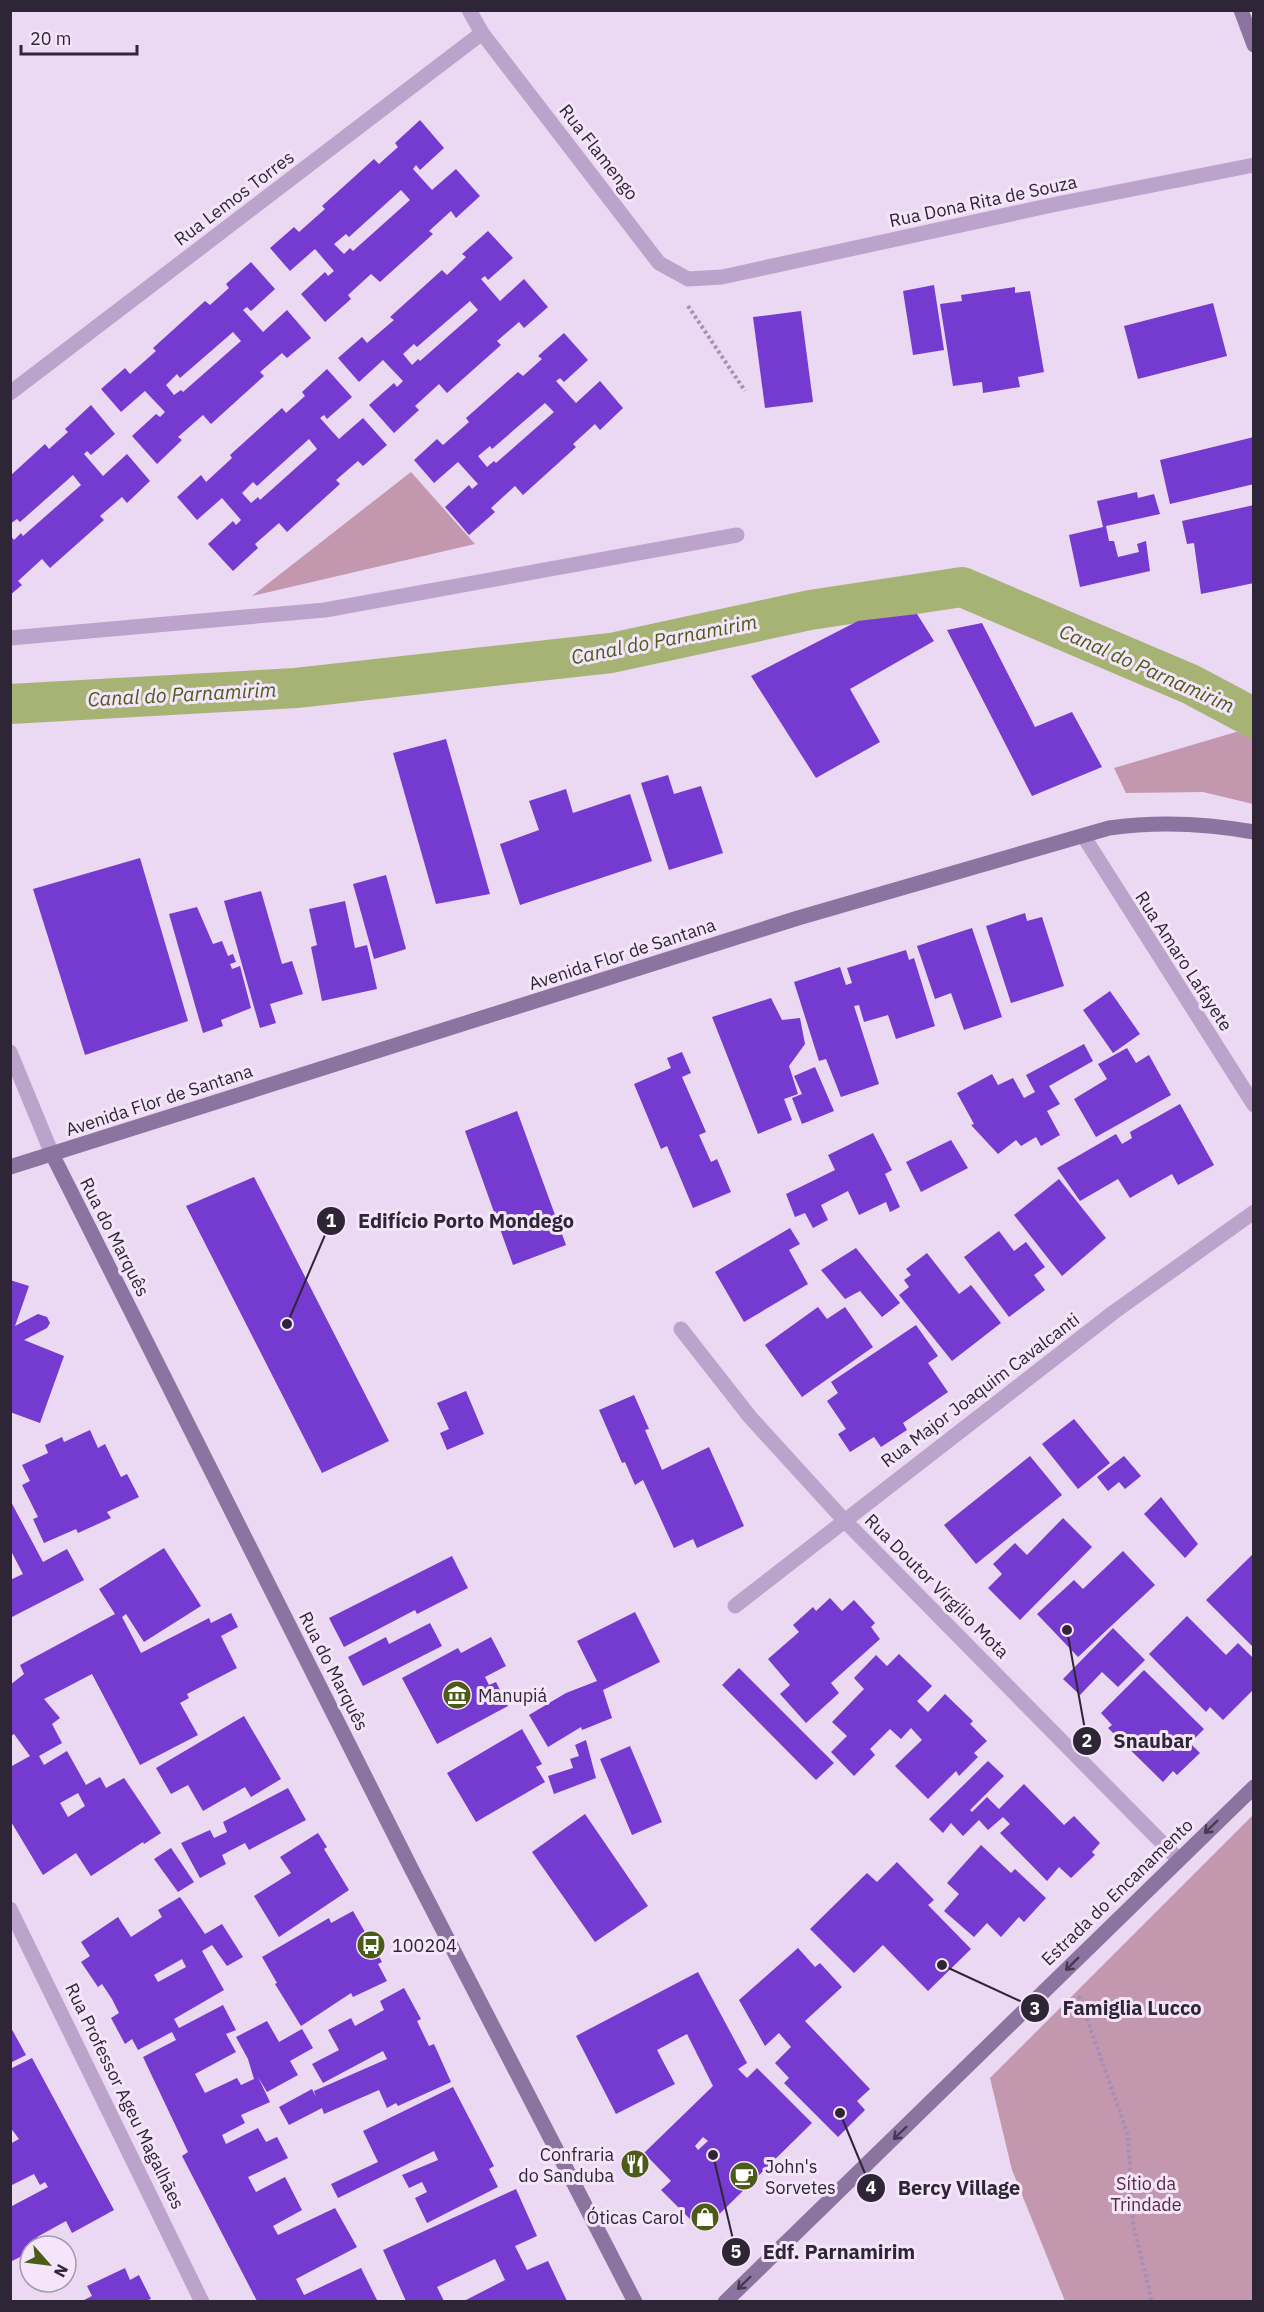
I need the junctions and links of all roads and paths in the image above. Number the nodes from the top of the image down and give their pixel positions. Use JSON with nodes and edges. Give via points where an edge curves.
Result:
{"nodes":[{"id":1,"x":469,"y":10,"type":"edge"},
{"id":2,"x":1240,"y":10,"type":"edge"},
{"id":3,"x":482,"y":33,"type":"junction"},
{"id":4,"x":1254,"y":45,"type":"edge"},
{"id":5,"x":1254,"y":165,"type":"edge"},
{"id":6,"x":722,"y":277,"type":"joint"},
{"id":7,"x":685,"y":303,"type":"dead end"},
{"id":8,"x":745,"y":391,"type":"dead end"},
{"id":9,"x":10,"y":393,"type":"edge"},
{"id":10,"x":736,"y":535,"type":"dead end"},
{"id":11,"x":10,"y":638,"type":"edge"},
{"id":12,"x":1254,"y":832,"type":"edge"},
{"id":13,"x":1084,"y":837,"type":"junction"},
{"id":14,"x":10,"y":1052,"type":"edge"},
{"id":15,"x":1254,"y":1105,"type":"edge"},
{"id":16,"x":52,"y":1154,"type":"junction"},
{"id":17,"x":10,"y":1167,"type":"edge"},
{"id":18,"x":1254,"y":1212,"type":"edge"},
{"id":19,"x":681,"y":1329,"type":"dead end"},
{"id":20,"x":843,"y":1520,"type":"junction"},
{"id":21,"x":735,"y":1606,"type":"dead end"},
{"id":22,"x":1254,"y":1787,"type":"edge"},
{"id":23,"x":1178,"y":1860,"type":"junction"},
{"id":24,"x":10,"y":1909,"type":"edge"},
{"id":25,"x":1069,"y":1967,"type":"junction"},
{"id":26,"x":202,"y":2301,"type":"edge"},
{"id":27,"x":635,"y":2301,"type":"edge"},
{"id":28,"x":725,"y":2301,"type":"edge"},
{"id":29,"x":1152,"y":2301,"type":"edge"}],
"edges":[{"from":1,"to":3,"type":"street","name":"Rua Flamengo"},
{"from":2,"to":4,"type":"main road"},
{"from":3,"to":6,"type":"street","name":"Rua Flamengo","via":[[659,263],[688,279]]},
{"from":3,"to":9,"type":"street","name":"Rua Lemos Torres"},
{"from":5,"to":6,"type":"street","name":"Rua Dona Rita de Souza"},
{"from":7,"to":8,"type":"path"},
{"from":10,"to":11,"type":"street","via":[[325,610]]},
{"from":12,"to":13,"type":"main road","name":"Avenida Flor de Santana","via":[[1183,822],[1146,823],[1108,828]]},
{"from":13,"to":15,"type":"street","name":"Rua Amaro Lafayete"},
{"from":13,"to":16,"type":"main road","name":"Avenida Flor de Santana","via":[[798,918]]},
{"from":14,"to":16,"type":"street","name":"Rua do Marquês"},
{"from":16,"to":17,"type":"main road","name":"Avenida Flor de Santana"},
{"from":16,"to":27,"type":"main road","name":"Rua do Marquês","via":[[412,1870]]},
{"from":18,"to":20,"type":"street","name":"Rua Major Joaquim Cavalcanti","via":[[1114,1312]]},
{"from":19,"to":20,"type":"street","name":"Rua Doutor Virgílio Mota","via":[[750,1417]]},
{"from":20,"to":21,"type":"street","name":"Rua Major Joaquim Cavalcanti"},
{"from":20,"to":23,"type":"street","name":"Rua Doutor Virgílio Mota"},
{"from":22,"to":23,"type":"main road","name":"Estrada do Encanamento","one_way":true},
{"from":23,"to":25,"type":"main road","name":"Estrada do Encanamento","one_way":true},
{"from":24,"to":26,"type":"street","name":"Rua Professor Ageu Magalhães"},
{"from":25,"to":28,"type":"main road","name":"Estrada do Encanamento","one_way":true},
{"from":25,"to":29,"type":"path","via":[[1128,2135],[1133,2223]]}]}
